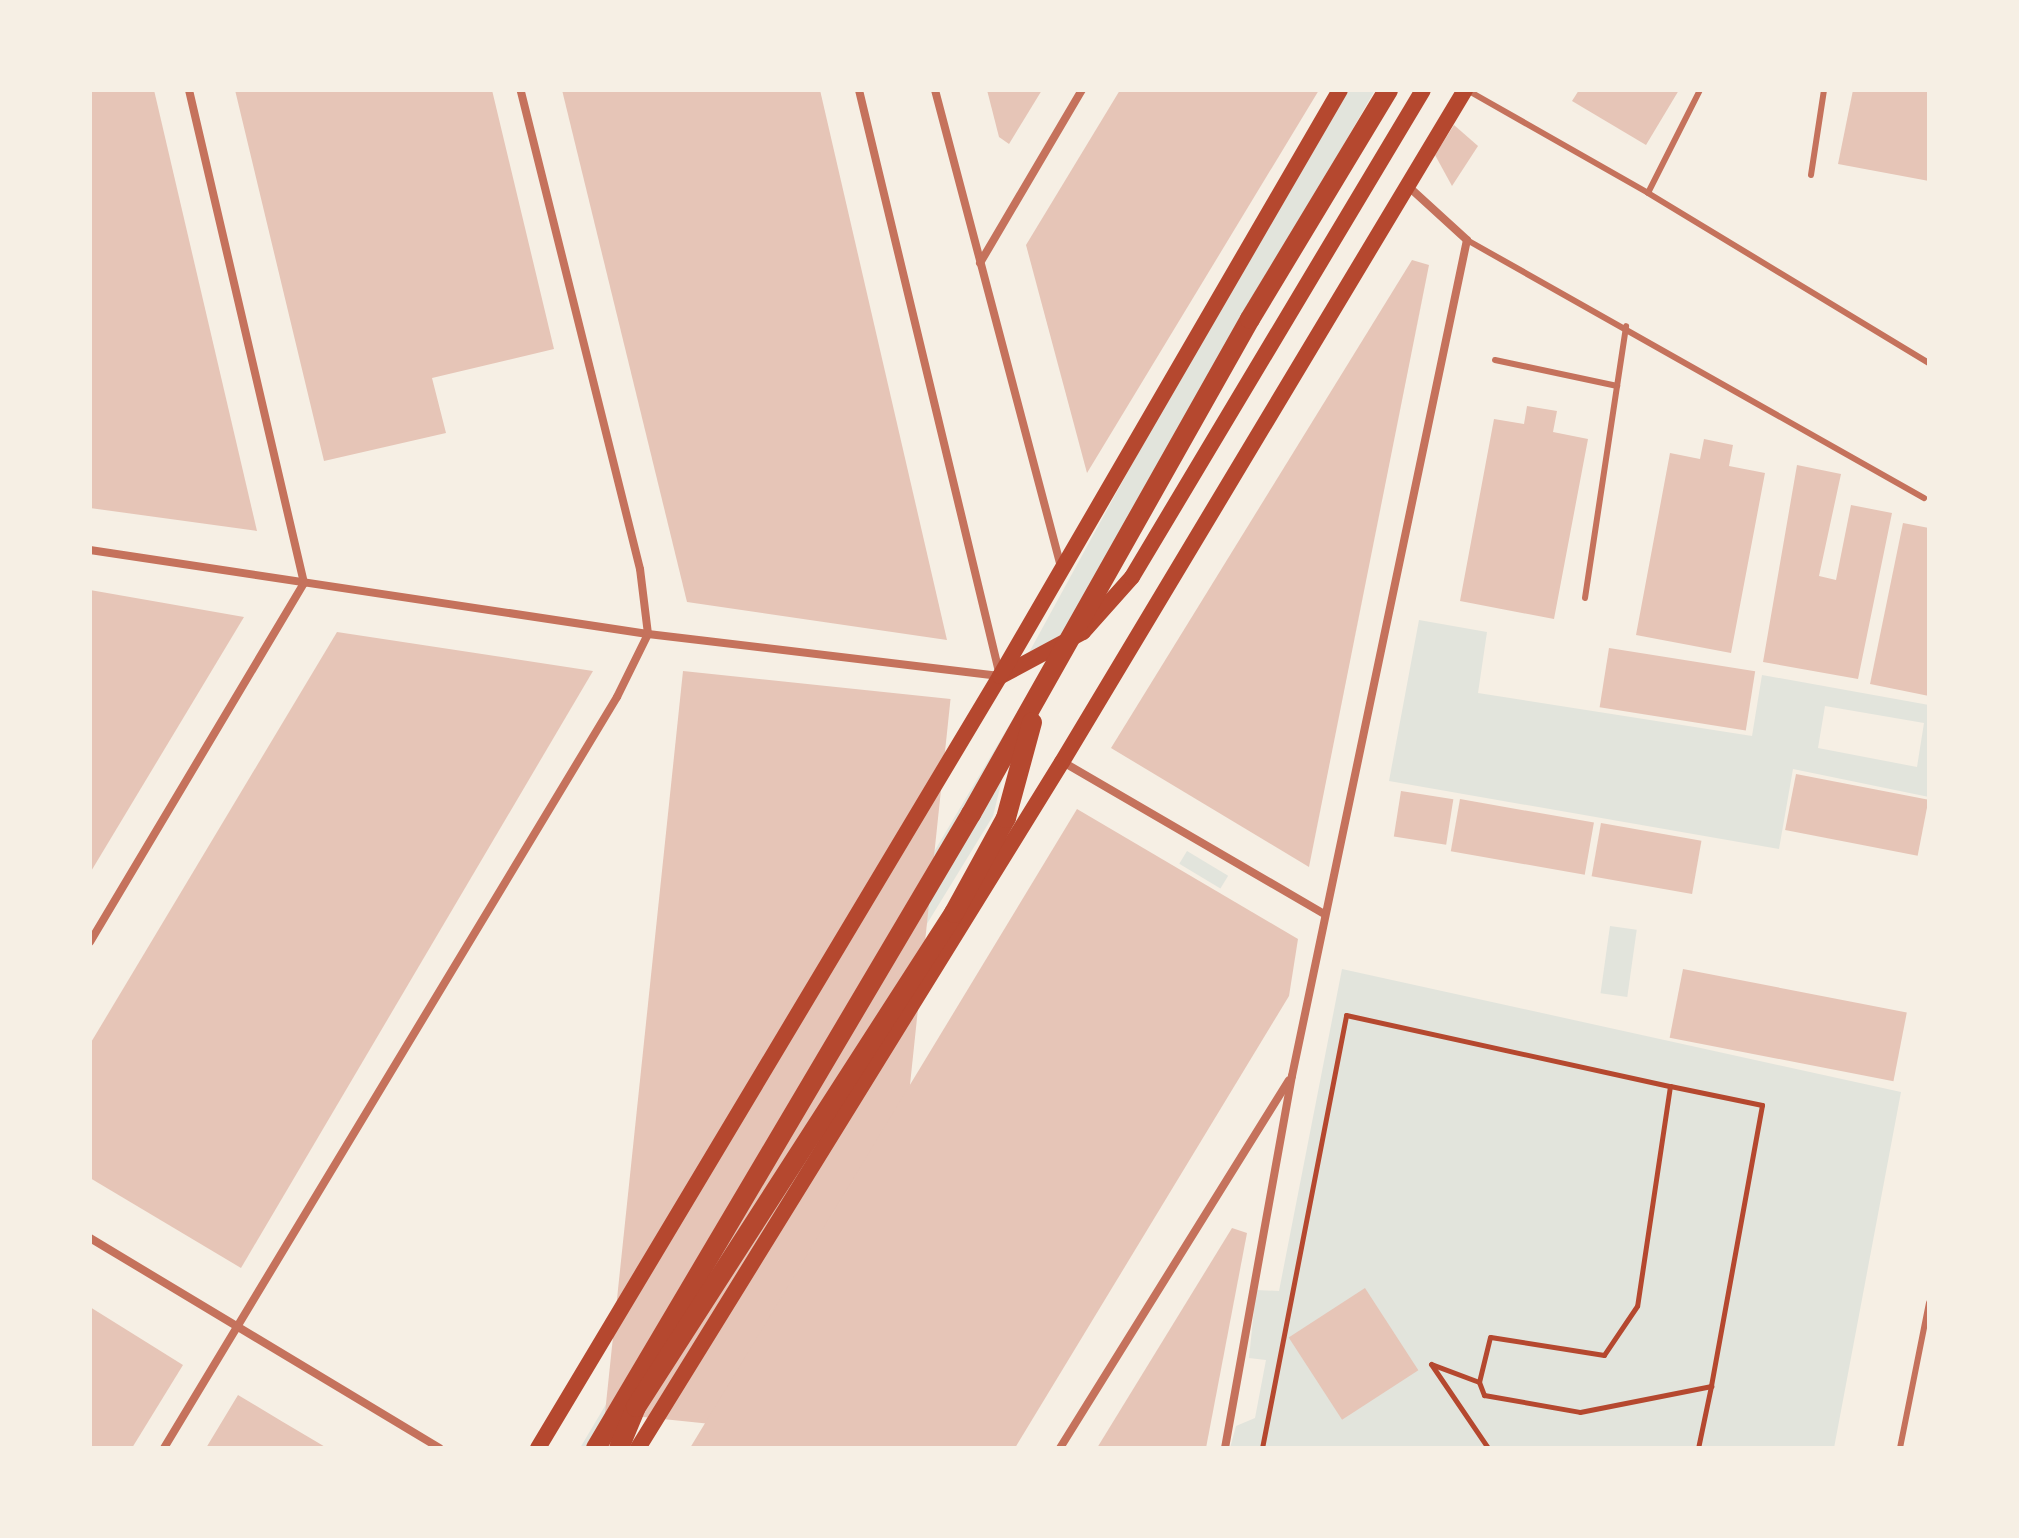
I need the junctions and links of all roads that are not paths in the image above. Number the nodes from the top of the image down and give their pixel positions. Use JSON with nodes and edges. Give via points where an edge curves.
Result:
{"nodes":[{"id":1,"x":189,"y":90,"type":"edge"},
{"id":2,"x":521,"y":90,"type":"edge"},
{"id":3,"x":859,"y":90,"type":"edge"},
{"id":4,"x":935,"y":90,"type":"edge"},
{"id":5,"x":1082,"y":90,"type":"edge"},
{"id":6,"x":1340,"y":90,"type":"edge"},
{"id":7,"x":1388,"y":90,"type":"edge"},
{"id":8,"x":1423,"y":90,"type":"edge"},
{"id":9,"x":1466,"y":90,"type":"edge"},
{"id":10,"x":1700,"y":90,"type":"edge"},
{"id":11,"x":1824,"y":90,"type":"edge"},
{"id":12,"x":1811,"y":175,"type":"dead end"},
{"id":13,"x":1409,"y":187,"type":"junction"},
{"id":14,"x":1648,"y":193,"type":"junction"},
{"id":15,"x":1467,"y":240,"type":"junction"},
{"id":16,"x":980,"y":263,"type":"junction"},
{"id":17,"x":1626,"y":326,"type":"junction"},
{"id":18,"x":1495,"y":360,"type":"dead end"},
{"id":19,"x":1929,"y":363,"type":"edge"},
{"id":20,"x":1617,"y":386,"type":"junction"},
{"id":21,"x":1924,"y":498,"type":"dead end"},
{"id":22,"x":90,"y":550,"type":"edge"},
{"id":23,"x":1061,"y":567,"type":"junction"},
{"id":24,"x":304,"y":583,"type":"junction"},
{"id":25,"x":1585,"y":598,"type":"dead end"},
{"id":26,"x":648,"y":634,"type":"junction"},
{"id":27,"x":1000,"y":676,"type":"junction"},
{"id":28,"x":1037,"y":700,"type":"junction"},
{"id":29,"x":1062,"y":762,"type":"junction"},
{"id":30,"x":1324,"y":914,"type":"junction"},
{"id":31,"x":90,"y":942,"type":"edge"},
{"id":32,"x":1292,"y":1076,"type":"junction"},
{"id":33,"x":90,"y":1238,"type":"edge"},
{"id":34,"x":1929,"y":1303,"type":"edge"},
{"id":35,"x":236,"y":1328,"type":"junction"},
{"id":36,"x":164,"y":1448,"type":"edge"},
{"id":37,"x":440,"y":1448,"type":"edge"},
{"id":38,"x":538,"y":1448,"type":"edge"},
{"id":39,"x":596,"y":1448,"type":"edge"},
{"id":40,"x":619,"y":1448,"type":"edge"},
{"id":41,"x":638,"y":1448,"type":"edge"},
{"id":42,"x":1060,"y":1448,"type":"edge"},
{"id":43,"x":1225,"y":1448,"type":"edge"},
{"id":44,"x":1900,"y":1448,"type":"edge"}],
"edges":[{"from":1,"to":24,"type":"street"},
{"from":2,"to":26,"type":"street","via":[[640,569]]},
{"from":3,"to":27,"type":"street"},
{"from":4,"to":16,"type":"street"},
{"from":5,"to":16,"type":"street"},
{"from":6,"to":23,"type":"main road"},
{"from":7,"to":28,"type":"main road","via":[[1250,319]]},
{"from":8,"to":27,"type":"main road","via":[[1132,577],[1083,632]]},
{"from":9,"to":13,"type":"main road"},
{"from":9,"to":14,"type":"lane"},
{"from":10,"to":14,"type":"lane"},
{"from":11,"to":12,"type":"lane"},
{"from":13,"to":15,"type":"street"},
{"from":13,"to":29,"type":"main road"},
{"from":14,"to":19,"type":"lane"},
{"from":15,"to":17,"type":"lane"},
{"from":15,"to":30,"type":"street"},
{"from":16,"to":23,"type":"street"},
{"from":17,"to":20,"type":"lane"},
{"from":17,"to":21,"type":"lane"},
{"from":18,"to":20,"type":"lane"},
{"from":20,"to":25,"type":"lane"},
{"from":22,"to":24,"type":"street"},
{"from":23,"to":27,"type":"main road"},
{"from":24,"to":26,"type":"street"},
{"from":24,"to":31,"type":"street"},
{"from":26,"to":27,"type":"street"},
{"from":26,"to":35,"type":"street","via":[[617,697]]},
{"from":27,"to":38,"type":"main road"},
{"from":28,"to":39,"type":"main road"},
{"from":28,"to":40,"type":"main road","via":[[1006,818],[954,913],[636,1407]]},
{"from":29,"to":30,"type":"street"},
{"from":29,"to":41,"type":"main road"},
{"from":30,"to":32,"type":"street"},
{"from":32,"to":42,"type":"street"},
{"from":32,"to":43,"type":"street"},
{"from":33,"to":35,"type":"street"},
{"from":34,"to":44,"type":"lane"},
{"from":35,"to":36,"type":"street"},
{"from":35,"to":37,"type":"street"}]}
